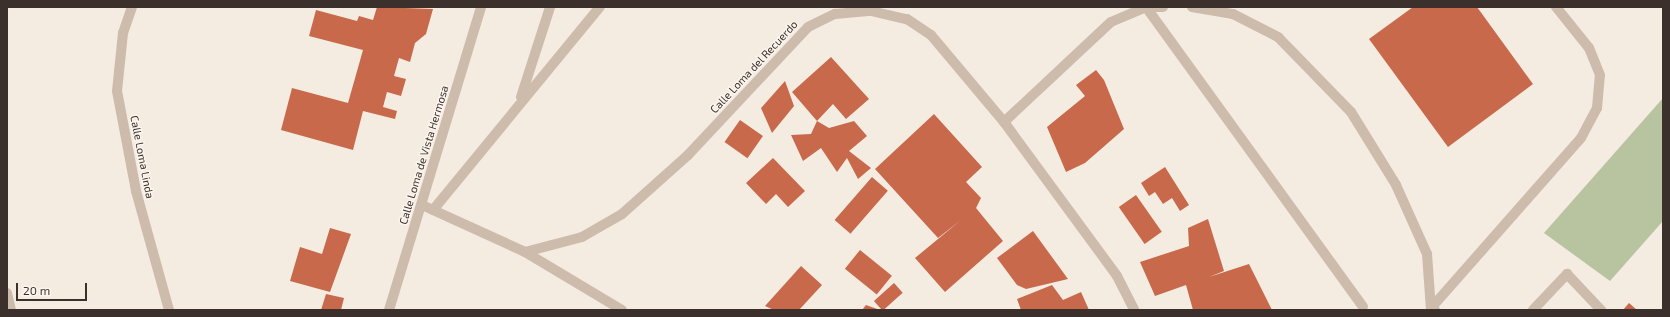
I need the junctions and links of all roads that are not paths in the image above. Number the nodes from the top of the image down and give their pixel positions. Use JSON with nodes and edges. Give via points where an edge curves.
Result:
{"nodes":[{"id":1,"x":132,"y":7,"type":"edge"},
{"id":2,"x":481,"y":7,"type":"edge"},
{"id":3,"x":550,"y":7,"type":"edge"},
{"id":4,"x":600,"y":7,"type":"edge"},
{"id":5,"x":1163,"y":7,"type":"edge"},
{"id":6,"x":1192,"y":7,"type":"edge"},
{"id":7,"x":1556,"y":7,"type":"edge"},
{"id":8,"x":1146,"y":8,"type":"edge"},
{"id":9,"x":871,"y":9,"type":"edge"},
{"id":10,"x":1232,"y":11,"type":"edge"},
{"id":11,"x":520,"y":101,"type":"junction"},
{"id":12,"x":1004,"y":122,"type":"junction"},
{"id":13,"x":422,"y":205,"type":"junction"},
{"id":14,"x":433,"y":210,"type":"junction"},
{"id":15,"x":525,"y":252,"type":"junction"},
{"id":16,"x":7,"y":293,"type":"edge"},
{"id":17,"x":1363,"y":307,"type":"dead end"},
{"id":18,"x":1432,"y":309,"type":"edge"},
{"id":19,"x":11,"y":310,"type":"edge"},
{"id":20,"x":169,"y":310,"type":"edge"},
{"id":21,"x":388,"y":310,"type":"edge"},
{"id":22,"x":622,"y":310,"type":"edge"},
{"id":23,"x":1134,"y":310,"type":"edge"},
{"id":24,"x":1533,"y":310,"type":"edge"},
{"id":25,"x":1601,"y":310,"type":"edge"}],
"edges":[{"from":1,"to":20,"type":"street","name":"Calle Loma Linda","via":[[123,33],[117,91],[136,191]]},
{"from":2,"to":13,"type":"street","name":"Calle Loma de Vista Hermosa"},
{"from":3,"to":11,"type":"street"},
{"from":4,"to":11,"type":"street"},
{"from":5,"to":8,"type":"street"},
{"from":6,"to":10,"type":"street"},
{"from":7,"to":18,"type":"street","via":[[1589,48],[1600,75],[1597,108],[1581,138]]},
{"from":8,"to":12,"type":"street","via":[[1111,22]]},
{"from":8,"to":17,"type":"street"},
{"from":9,"to":12,"type":"street","name":"Calle Loma del Recuerdo","via":[[907,20],[931,36]]},
{"from":9,"to":15,"type":"street","name":"Calle Loma del Recuerdo","via":[[835,14],[808,27],[688,156],[622,214],[582,237]]},
{"from":10,"to":18,"type":"street","via":[[1278,37],[1351,112],[1396,185],[1427,254]]},
{"from":11,"to":14,"type":"street"},
{"from":12,"to":23,"type":"street","name":"Calle Loma del Recuerdo","via":[[1117,276]]},
{"from":13,"to":14,"type":"street"},
{"from":13,"to":21,"type":"street","name":"Calle Loma de Vista Hermosa"},
{"from":14,"to":15,"type":"street"},
{"from":15,"to":22,"type":"street"},
{"from":16,"to":19,"type":"street"},
{"from":24,"to":25,"type":"street","via":[[1566,274]]}]}
